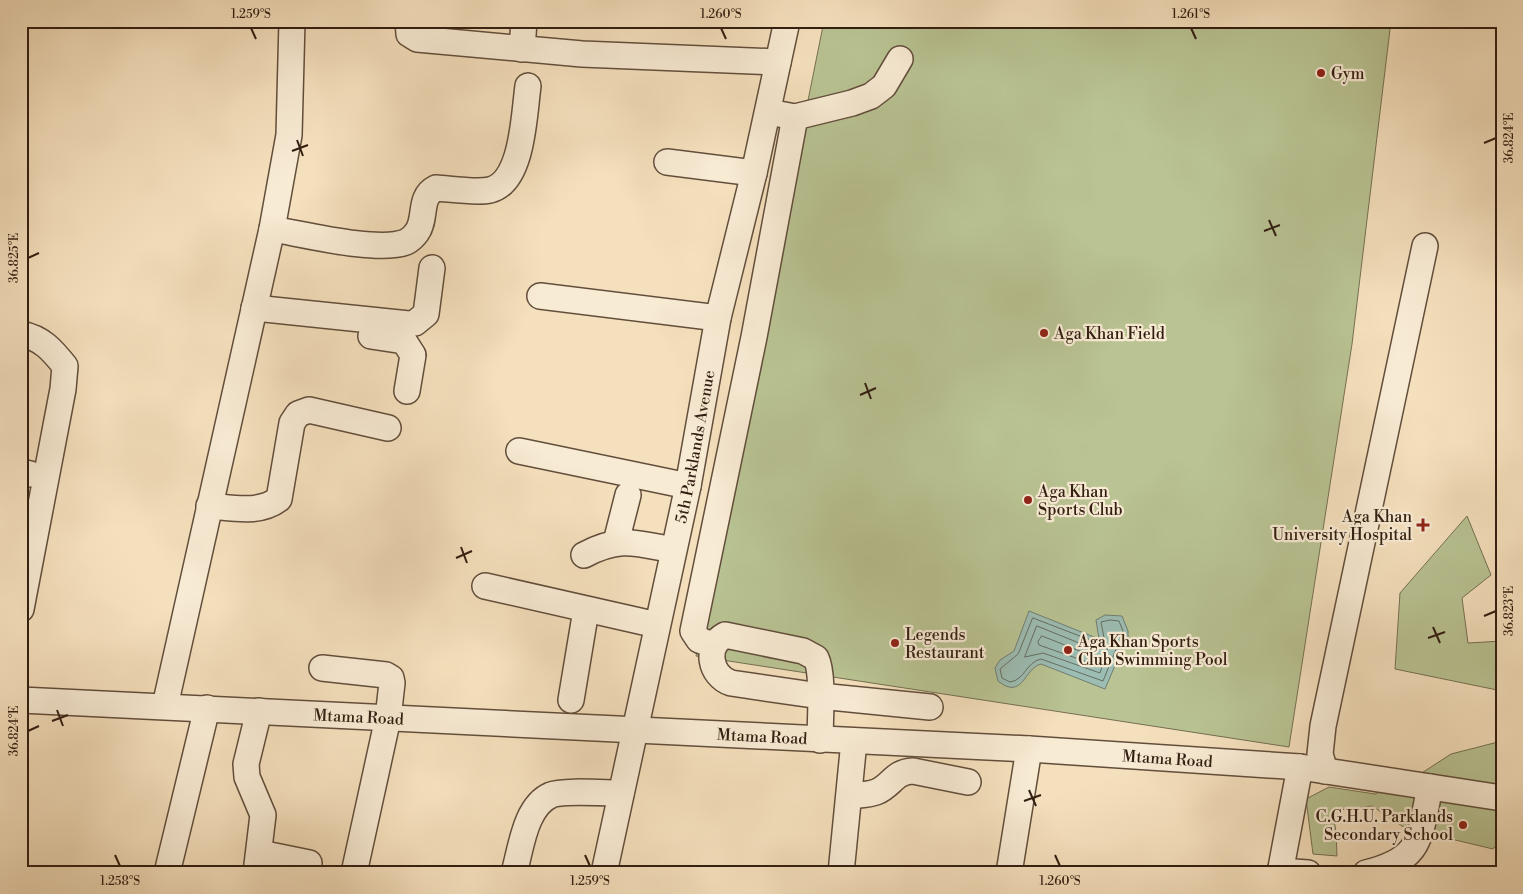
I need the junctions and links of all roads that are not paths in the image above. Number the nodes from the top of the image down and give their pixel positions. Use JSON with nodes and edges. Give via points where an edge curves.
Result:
{"nodes":[{"id":1,"x":292,"y":21,"type":"edge"},
{"id":2,"x":408,"y":21,"type":"edge"},
{"id":3,"x":524,"y":21,"type":"edge"},
{"id":4,"x":787,"y":21,"type":"edge"},
{"id":5,"x":522,"y":49,"type":"junction"},
{"id":6,"x":900,"y":60,"type":"dead end"},
{"id":7,"x":778,"y":62,"type":"junction"},
{"id":8,"x":528,"y":86,"type":"dead end"},
{"id":9,"x":767,"y":112,"type":"junction"},
{"id":10,"x":795,"y":117,"type":"junction"},
{"id":11,"x":667,"y":162,"type":"dead end"},
{"id":12,"x":754,"y":173,"type":"junction"},
{"id":13,"x":272,"y":229,"type":"junction"},
{"id":14,"x":1425,"y":246,"type":"dead end"},
{"id":15,"x":432,"y":268,"type":"dead end"},
{"id":16,"x":540,"y":296,"type":"dead end"},
{"id":17,"x":252,"y":316,"type":"junction"},
{"id":18,"x":718,"y":318,"type":"junction"},
{"id":19,"x":21,"y":334,"type":"edge"},
{"id":20,"x":407,"y":391,"type":"dead end"},
{"id":21,"x":388,"y":428,"type":"dead end"},
{"id":22,"x":519,"y":451,"type":"dead end"},
{"id":23,"x":688,"y":486,"type":"junction"},
{"id":24,"x":628,"y":495,"type":"dead end"},
{"id":25,"x":210,"y":506,"type":"junction"},
{"id":26,"x":616,"y":542,"type":"junction"},
{"id":27,"x":673,"y":550,"type":"junction"},
{"id":28,"x":584,"y":555,"type":"dead end"},
{"id":29,"x":485,"y":586,"type":"dead end"},
{"id":30,"x":21,"y":609,"type":"edge"},
{"id":31,"x":586,"y":610,"type":"junction"},
{"id":32,"x":657,"y":625,"type":"junction"},
{"id":33,"x":713,"y":645,"type":"junction"},
{"id":34,"x":322,"y":668,"type":"dead end"},
{"id":35,"x":820,"y":696,"type":"junction"},
{"id":36,"x":21,"y":700,"type":"edge"},
{"id":37,"x":571,"y":700,"type":"dead end"},
{"id":38,"x":165,"y":706,"type":"junction"},
{"id":39,"x":207,"y":708,"type":"junction"},
{"id":40,"x":930,"y":708,"type":"dead end"},
{"id":41,"x":259,"y":711,"type":"junction"},
{"id":42,"x":388,"y":718,"type":"junction"},
{"id":43,"x":636,"y":732,"type":"junction"},
{"id":44,"x":820,"y":740,"type":"junction"},
{"id":45,"x":854,"y":741,"type":"junction"},
{"id":46,"x":1029,"y":749,"type":"junction"},
{"id":47,"x":1300,"y":768,"type":"junction"},
{"id":48,"x":1325,"y":771,"type":"junction"},
{"id":49,"x":968,"y":782,"type":"dead end"},
{"id":50,"x":1430,"y":787,"type":"junction"},
{"id":51,"x":621,"y":793,"type":"junction"},
{"id":52,"x":849,"y":796,"type":"junction"},
{"id":53,"x":1502,"y":798,"type":"edge"},
{"id":54,"x":258,"y":863,"type":"edge"},
{"id":55,"x":309,"y":863,"type":"dead end"},
{"id":56,"x":1280,"y":872,"type":"edge"},
{"id":57,"x":167,"y":873,"type":"edge"},
{"id":58,"x":354,"y":873,"type":"edge"},
{"id":59,"x":514,"y":873,"type":"edge"},
{"id":60,"x":604,"y":873,"type":"edge"},
{"id":61,"x":841,"y":873,"type":"edge"},
{"id":62,"x":1009,"y":873,"type":"edge"},
{"id":63,"x":1308,"y":873,"type":"edge"},
{"id":64,"x":1366,"y":873,"type":"edge"}],
"edges":[{"from":1,"to":13,"type":"street","via":[[288,76],[289,135]]},
{"from":2,"to":5,"type":"street","via":[[409,34],[417,39]]},
{"from":3,"to":5,"type":"street"},
{"from":4,"to":7,"type":"street","name":"5th Parklands Avenue"},
{"from":5,"to":7,"type":"street"},
{"from":6,"to":10,"type":"street","via":[[884,86],[871,96]]},
{"from":7,"to":9,"type":"street","name":"5th Parklands Avenue"},
{"from":8,"to":13,"type":"street","via":[[520,144],[514,166],[504,182],[490,190],[436,188],[430,191],[419,229],[406,242],[361,243]]},
{"from":9,"to":10,"type":"street"},
{"from":9,"to":12,"type":"street","name":"5th Parklands Avenue"},
{"from":10,"to":33,"type":"street","via":[[754,337],[693,630],[699,640]]},
{"from":11,"to":12,"type":"street"},
{"from":12,"to":18,"type":"street","name":"5th Parklands Avenue"},
{"from":13,"to":17,"type":"street"},
{"from":14,"to":48,"type":"street","via":[[1323,726],[1320,754]]},
{"from":15,"to":17,"type":"street","via":[[426,314],[409,324]]},
{"from":16,"to":18,"type":"street"},
{"from":17,"to":20,"type":"street","via":[[404,341],[413,355]]},
{"from":17,"to":25,"type":"street"},
{"from":18,"to":23,"type":"street","name":"5th Parklands Avenue"},
{"from":19,"to":30,"type":"street","via":[[34,337],[48,346],[65,366]]},
{"from":21,"to":25,"type":"street","via":[[309,410],[298,414],[292,422],[279,499],[259,509]]},
{"from":22,"to":23,"type":"street"},
{"from":23,"to":27,"type":"street","name":"5th Parklands Avenue"},
{"from":24,"to":26,"type":"street"},
{"from":25,"to":38,"type":"street"},
{"from":26,"to":27,"type":"street"},
{"from":26,"to":28,"type":"street"},
{"from":27,"to":32,"type":"street","name":"5th Parklands Avenue"},
{"from":29,"to":31,"type":"street"},
{"from":31,"to":32,"type":"street"},
{"from":31,"to":37,"type":"street"},
{"from":32,"to":43,"type":"street","name":"5th Parklands Avenue"},
{"from":33,"to":35,"type":"street","via":[[715,672],[721,679]]},
{"from":33,"to":35,"type":"street","via":[[725,635],[803,650],[813,655],[820,668]]},
{"from":34,"to":42,"type":"street","via":[[391,678]]},
{"from":35,"to":40,"type":"street"},
{"from":35,"to":44,"type":"street"},
{"from":36,"to":38,"type":"street","name":"Mtama Road"},
{"from":38,"to":39,"type":"street","name":"Mtama Road"},
{"from":39,"to":41,"type":"street","name":"Mtama Road"},
{"from":39,"to":57,"type":"street"},
{"from":41,"to":42,"type":"street","name":"Mtama Road"},
{"from":41,"to":54,"type":"street","via":[[246,764],[247,776],[263,815]]},
{"from":42,"to":43,"type":"street","name":"Mtama Road"},
{"from":42,"to":58,"type":"street"},
{"from":43,"to":44,"type":"street","name":"Mtama Road"},
{"from":43,"to":51,"type":"street","name":"5th Parklands Avenue"},
{"from":44,"to":45,"type":"street","name":"Mtama Road"},
{"from":45,"to":46,"type":"street","name":"Mtama Road"},
{"from":45,"to":52,"type":"street"},
{"from":46,"to":47,"type":"street","name":"Mtama Road"},
{"from":46,"to":62,"type":"street"},
{"from":47,"to":48,"type":"street","name":"Mtama Road"},
{"from":47,"to":56,"type":"street"},
{"from":48,"to":50,"type":"street","name":"Mtama Road"},
{"from":49,"to":52,"type":"street","via":[[913,770],[900,773],[875,792]]},
{"from":50,"to":53,"type":"street","name":"Mtama Road"},
{"from":50,"to":64,"type":"street","via":[[1419,841],[1404,858]]},
{"from":51,"to":59,"type":"street","via":[[552,794],[540,801],[530,817]]},
{"from":51,"to":60,"type":"street","name":"5th Parklands Avenue"},
{"from":52,"to":61,"type":"street"},
{"from":54,"to":55,"type":"street"},
{"from":56,"to":63,"type":"street"}]}
